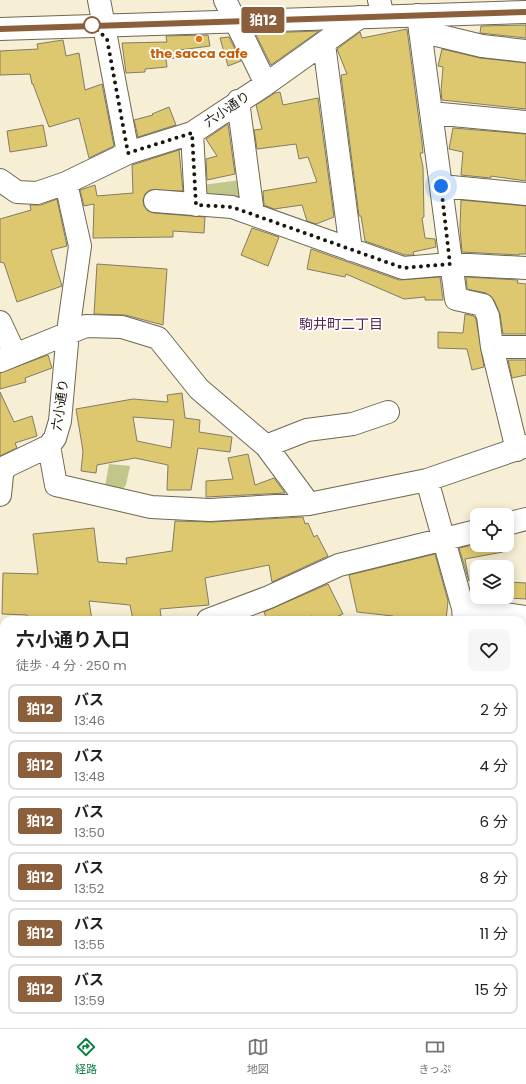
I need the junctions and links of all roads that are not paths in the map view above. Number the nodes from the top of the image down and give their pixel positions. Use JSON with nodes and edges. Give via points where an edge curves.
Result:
{"nodes":[{"id":1,"x":99,"y":0,"type":"edge"},
{"id":2,"x":225,"y":0,"type":"edge"},
{"id":3,"x":492,"y":6,"type":"edge"},
{"id":4,"x":381,"y":8,"type":"edge"},
{"id":5,"x":526,"y":12,"type":"edge"},
{"id":6,"x":360,"y":17,"type":"junction"},
{"id":7,"x":236,"y":22,"type":"junction"},
{"id":8,"x":419,"y":23,"type":"junction"},
{"id":9,"x":104,"y":25,"type":"junction"},
{"id":10,"x":0,"y":29,"type":"edge"},
{"id":11,"x":324,"y":44,"type":"junction"},
{"id":12,"x":526,"y":50,"type":"edge"},
{"id":13,"x":266,"y":84,"type":"junction"},
{"id":14,"x":238,"y":101,"type":"junction"},
{"id":15,"x":431,"y":113,"type":"junction"},
{"id":16,"x":526,"y":122,"type":"edge"},
{"id":17,"x":192,"y":133,"type":"junction"},
{"id":18,"x":128,"y":153,"type":"junction"},
{"id":19,"x":0,"y":180,"type":"edge"},
{"id":20,"x":66,"y":183,"type":"junction"},
{"id":21,"x":441,"y":186,"type":"junction"},
{"id":22,"x":526,"y":194,"type":"edge"},
{"id":23,"x":154,"y":201,"type":"dead end"},
{"id":24,"x":196,"y":205,"type":"junction"},
{"id":25,"x":253,"y":214,"type":"junction"},
{"id":26,"x":351,"y":250,"type":"junction"},
{"id":27,"x":450,"y":264,"type":"junction"},
{"id":28,"x":526,"y":268,"type":"edge"},
{"id":29,"x":0,"y":322,"type":"edge"},
{"id":30,"x":68,"y":332,"type":"junction"},
{"id":31,"x":526,"y":347,"type":"edge"},
{"id":32,"x":492,"y":348,"type":"junction"},
{"id":33,"x":8,"y":358,"type":"edge"},
{"id":34,"x":388,"y":412,"type":"dead end"},
{"id":35,"x":49,"y":446,"type":"junction"},
{"id":36,"x":266,"y":446,"type":"junction"},
{"id":37,"x":521,"y":448,"type":"edge"},
{"id":38,"x":428,"y":480,"type":"junction"},
{"id":39,"x":1,"y":482,"type":"edge"},
{"id":40,"x":309,"y":504,"type":"junction"},
{"id":41,"x":526,"y":519,"type":"edge"},
{"id":42,"x":514,"y":522,"type":"edge"},
{"id":43,"x":470,"y":533,"type":"edge"},
{"id":44,"x":443,"y":540,"type":"junction"},
{"id":45,"x":463,"y":614,"type":"edge"},
{"id":46,"x":218,"y":616,"type":"edge"},
{"id":47,"x":505,"y":616,"type":"edge"}],
"edges":[{"from":1,"to":9,"type":"street"},
{"from":2,"to":7,"type":"street"},
{"from":3,"to":5,"type":"street"},
{"from":3,"to":8,"type":"street"},
{"from":4,"to":6,"type":"street"},
{"from":4,"to":8,"type":"street"},
{"from":6,"to":7,"type":"street"},
{"from":6,"to":11,"type":"street","name":"六小通り"},
{"from":7,"to":9,"type":"street"},
{"from":7,"to":13,"type":"street"},
{"from":8,"to":12,"type":"street","via":[[482,46]]},
{"from":8,"to":15,"type":"street"},
{"from":9,"to":10,"type":"street"},
{"from":9,"to":18,"type":"street"},
{"from":11,"to":13,"type":"street","name":"六小通り"},
{"from":11,"to":26,"type":"street"},
{"from":13,"to":14,"type":"street","name":"六小通り"},
{"from":14,"to":17,"type":"street","name":"六小通り"},
{"from":14,"to":25,"type":"street"},
{"from":15,"to":16,"type":"street"},
{"from":15,"to":21,"type":"street"},
{"from":17,"to":18,"type":"street","name":"六小通り"},
{"from":17,"to":24,"type":"street"},
{"from":18,"to":20,"type":"street","name":"六小通り"},
{"from":19,"to":20,"type":"street","via":[[17,192],[37,193]]},
{"from":20,"to":30,"type":"street","name":"六小通り","via":[[80,246]]},
{"from":21,"to":22,"type":"street"},
{"from":21,"to":27,"type":"street"},
{"from":23,"to":24,"type":"street"},
{"from":24,"to":25,"type":"street","via":[[232,207]]},
{"from":25,"to":26,"type":"street"},
{"from":26,"to":27,"type":"street","via":[[403,268]]},
{"from":27,"to":28,"type":"street"},
{"from":27,"to":32,"type":"street","via":[[456,299],[483,305],[488,316]]},
{"from":29,"to":33,"type":"street"},
{"from":30,"to":33,"type":"street"},
{"from":30,"to":35,"type":"street","name":"六小通り","via":[[60,421],[55,438]]},
{"from":30,"to":36,"type":"street","via":[[86,326],[122,327],[158,338],[199,389]]},
{"from":31,"to":32,"type":"street"},
{"from":32,"to":37,"type":"street"},
{"from":34,"to":36,"type":"street","via":[[352,424],[307,430]]},
{"from":35,"to":39,"type":"street","name":"六小通り","via":[[5,466]]},
{"from":35,"to":40,"type":"street","via":[[56,485],[151,507],[210,510]]},
{"from":36,"to":40,"type":"street"},
{"from":37,"to":38,"type":"street"},
{"from":38,"to":40,"type":"street"},
{"from":38,"to":44,"type":"street"},
{"from":41,"to":42,"type":"street"},
{"from":43,"to":44,"type":"street"},
{"from":44,"to":45,"type":"street"},
{"from":44,"to":46,"type":"street","via":[[339,565]]},
{"from":45,"to":47,"type":"street"}]}
